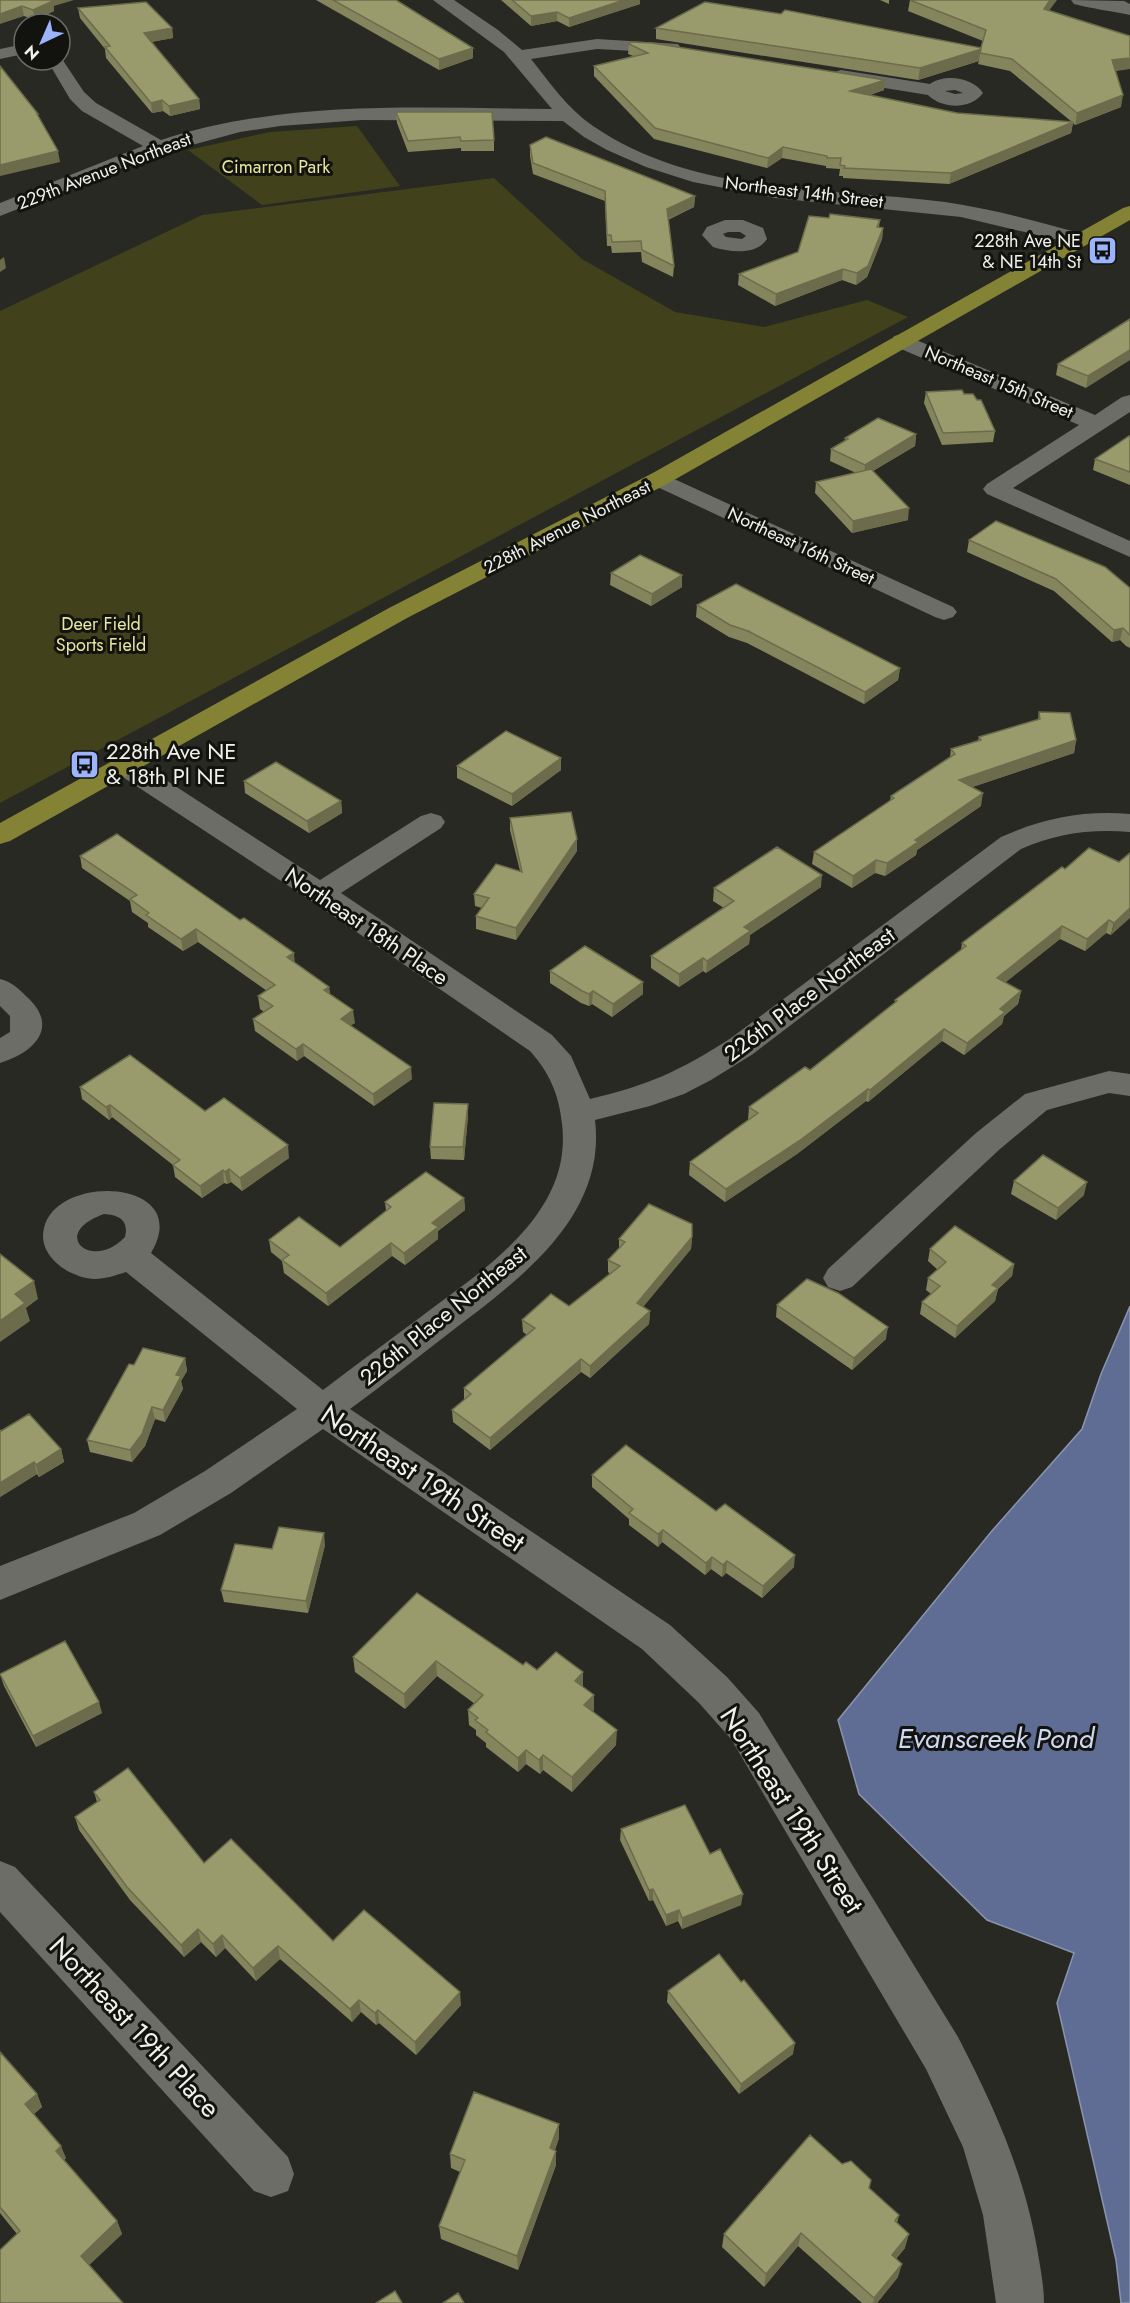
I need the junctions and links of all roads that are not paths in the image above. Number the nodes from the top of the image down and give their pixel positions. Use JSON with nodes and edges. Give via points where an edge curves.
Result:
{"nodes":[{"id":1,"x":442,"y":0,"type":"edge"},
{"id":2,"x":1080,"y":0,"type":"edge"},
{"id":3,"x":1130,"y":12,"type":"edge"},
{"id":4,"x":691,"y":51,"type":"edge"},
{"id":5,"x":517,"y":56,"type":"junction"},
{"id":6,"x":63,"y":72,"type":"edge"},
{"id":7,"x":824,"y":73,"type":"edge"},
{"id":8,"x":934,"y":90,"type":"dead end"},
{"id":9,"x":567,"y":115,"type":"junction"},
{"id":10,"x":159,"y":147,"type":"junction"},
{"id":11,"x":771,"y":192,"type":"junction"},
{"id":12,"x":0,"y":210,"type":"edge"},
{"id":13,"x":1130,"y":212,"type":"edge"},
{"id":14,"x":743,"y":226,"type":"dead end"},
{"id":15,"x":1080,"y":240,"type":"junction"},
{"id":16,"x":902,"y":341,"type":"junction"},
{"id":17,"x":1130,"y":402,"type":"edge"},
{"id":18,"x":1095,"y":423,"type":"junction"},
{"id":19,"x":659,"y":479,"type":"junction"},
{"id":20,"x":1130,"y":550,"type":"edge"},
{"id":21,"x":944,"y":612,"type":"dead end"},
{"id":22,"x":125,"y":766,"type":"junction"},
{"id":23,"x":431,"y":822,"type":"dead end"},
{"id":24,"x":1130,"y":824,"type":"edge"},
{"id":25,"x":0,"y":835,"type":"edge"},
{"id":26,"x":320,"y":893,"type":"junction"},
{"id":27,"x":0,"y":989,"type":"edge"},
{"id":28,"x":0,"y":1052,"type":"edge"},
{"id":29,"x":1120,"y":1084,"type":"edge"},
{"id":30,"x":578,"y":1113,"type":"junction"},
{"id":31,"x":129,"y":1255,"type":"dead end"},
{"id":32,"x":840,"y":1278,"type":"dead end"},
{"id":33,"x":323,"y":1410,"type":"junction"},
{"id":34,"x":0,"y":1584,"type":"edge"},
{"id":35,"x":0,"y":1881,"type":"edge"},
{"id":36,"x":271,"y":2174,"type":"dead end"},
{"id":37,"x":1020,"y":2303,"type":"edge"}],
"edges":[{"from":1,"to":5,"type":"street","name":"Northeast 14th Street"},
{"from":2,"to":3,"type":"street","via":[[1099,5],[1094,10],[1104,16],[1120,18]]},
{"from":4,"to":5,"type":"street","via":[[597,44]]},
{"from":5,"to":9,"type":"street","name":"Northeast 14th Street"},
{"from":6,"to":10,"type":"street","via":[[89,107]]},
{"from":7,"to":8,"type":"street"},
{"from":9,"to":10,"type":"street","name":"229th Avenue Northeast","via":[[329,116],[238,126]]},
{"from":9,"to":11,"type":"street","name":"Northeast 14th Street","via":[[589,132],[639,158],[708,179]]},
{"from":10,"to":12,"type":"street","name":"229th Avenue Northeast"},
{"from":11,"to":14,"type":"street"},
{"from":11,"to":15,"type":"street","name":"Northeast 14th Street","via":[[954,210],[1022,223]]},
{"from":13,"to":15,"type":"main road","name":"228th Avenue Northeast"},
{"from":15,"to":16,"type":"main road","name":"228th Avenue Northeast"},
{"from":16,"to":18,"type":"street","name":"Northeast 15th Street"},
{"from":16,"to":19,"type":"main road","name":"228th Avenue Northeast"},
{"from":17,"to":18,"type":"street"},
{"from":18,"to":20,"type":"street","via":[[995,489]]},
{"from":19,"to":21,"type":"street","name":"Northeast 16th Street"},
{"from":19,"to":22,"type":"main road","name":"228th Avenue Northeast","via":[[398,614]]},
{"from":22,"to":25,"type":"main road","name":"228th Avenue Northeast"},
{"from":22,"to":26,"type":"street","name":"Northeast 18th Place"},
{"from":23,"to":26,"type":"street"},
{"from":24,"to":30,"type":"street","name":"226th Place Northeast","via":[[1106,820],[1078,822],[1040,829],[1011,843],[712,1066],[673,1086]]},
{"from":26,"to":30,"type":"street","name":"Northeast 18th Place","via":[[541,1043],[560,1065]]},
{"from":27,"to":28,"type":"street","via":[[26,1013],[25,1037]]},
{"from":29,"to":32,"type":"street","via":[[1036,1102],[988,1141]]},
{"from":30,"to":33,"type":"street","name":"226th Place Northeast","via":[[579,1154],[568,1192],[548,1225],[508,1268]]},
{"from":31,"to":33,"type":"street","name":"Northeast 19th Street"},
{"from":33,"to":34,"type":"street","name":"226th Place Northeast","via":[[145,1525]]},
{"from":33,"to":37,"type":"street","name":"Northeast 19th Street","via":[[656,1637],[745,1726],[942,2053],[975,2121],[1007,2215]]},
{"from":35,"to":36,"type":"street","name":"Northeast 19th Place"}]}
